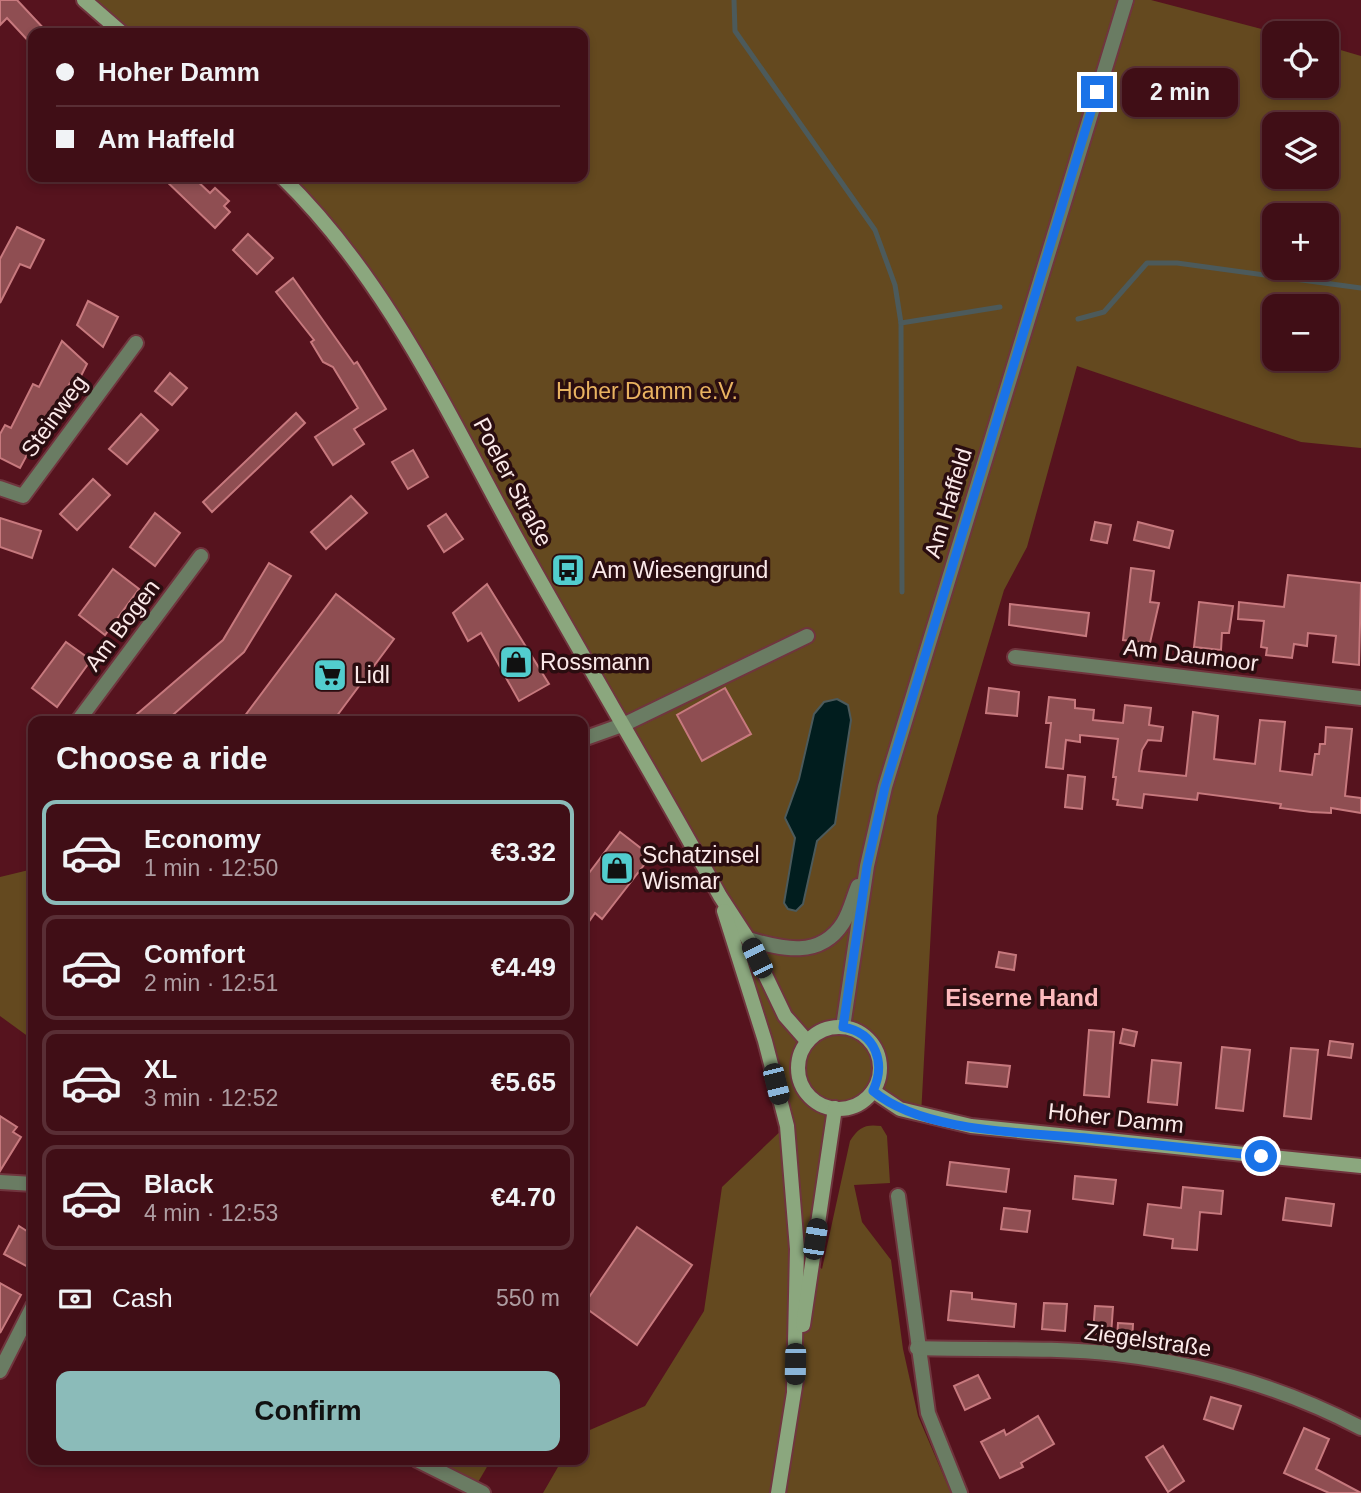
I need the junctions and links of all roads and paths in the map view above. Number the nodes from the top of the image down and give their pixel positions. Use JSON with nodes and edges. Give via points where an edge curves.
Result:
{"nodes":[{"id":1,"x":84,"y":0,"type":"edge"},
{"id":2,"x":1126,"y":0,"type":"edge"},
{"id":3,"x":116,"y":28,"type":"edge"},
{"id":4,"x":286,"y":182,"type":"edge"},
{"id":5,"x":136,"y":343,"type":"dead end"},
{"id":6,"x":0,"y":488,"type":"edge"},
{"id":7,"x":201,"y":555,"type":"dead end"},
{"id":8,"x":807,"y":636,"type":"dead end"},
{"id":9,"x":1015,"y":657,"type":"dead end"},
{"id":10,"x":1361,"y":698,"type":"edge"},
{"id":11,"x":82,"y":716,"type":"edge"},
{"id":12,"x":625,"y":724,"type":"junction"},
{"id":13,"x":588,"y":737,"type":"edge"},
{"id":14,"x":867,"y":866,"type":"junction"},
{"id":15,"x":720,"y":896,"type":"junction"},
{"id":16,"x":748,"y":939,"type":"junction"},
{"id":17,"x":843,"y":1027,"type":"junction"},
{"id":18,"x":807,"y":1041,"type":"junction"},
{"id":19,"x":873,"y":1091,"type":"junction"},
{"id":20,"x":835,"y":1108,"type":"junction"},
{"id":21,"x":1361,"y":1166,"type":"edge"},
{"id":22,"x":0,"y":1182,"type":"edge"},
{"id":23,"x":28,"y":1184,"type":"edge"},
{"id":24,"x":898,"y":1196,"type":"dead end"},
{"id":25,"x":28,"y":1316,"type":"edge"},
{"id":26,"x":917,"y":1349,"type":"junction"},
{"id":27,"x":0,"y":1371,"type":"edge"},
{"id":28,"x":794,"y":1390,"type":"junction"},
{"id":29,"x":1361,"y":1428,"type":"edge"},
{"id":30,"x":427,"y":1465,"type":"edge"},
{"id":31,"x":483,"y":1493,"type":"edge"},
{"id":32,"x":778,"y":1493,"type":"edge"},
{"id":33,"x":960,"y":1493,"type":"edge"}],
"edges":[{"from":1,"to":3,"type":"main road"},
{"from":2,"to":14,"type":"street","name":"Am Haffeld","via":[[889,773]]},
{"from":4,"to":12,"type":"main road","name":"Poeler Straße","via":[[358,264],[435,386],[517,541]]},
{"from":5,"to":6,"type":"street","name":"Steinweg","via":[[23,496]]},
{"from":7,"to":11,"type":"street","name":"Am Bogen"},
{"from":8,"to":12,"type":"street"},
{"from":9,"to":10,"type":"street","name":"Am Daumoor"},
{"from":12,"to":13,"type":"street"},
{"from":12,"to":15,"type":"main road","name":"Poeler Straße"},
{"from":14,"to":16,"type":"street","via":[[843,924],[817,945],[796,950]]},
{"from":14,"to":17,"type":"street","name":"Am Haffeld"},
{"from":15,"to":16,"type":"main road","name":"Poeler Straße"},
{"from":15,"to":28,"type":"main road","via":[[787,1126],[797,1249]]},
{"from":16,"to":18,"type":"main road","name":"Poeler Straße","via":[[785,1016]]},
{"from":17,"to":18,"type":"main road","via":[[820,1031]]},
{"from":17,"to":19,"type":"main road","via":[[859,1032],[877,1052],[878,1079]]},
{"from":18,"to":20,"type":"main road","via":[[797,1063],[798,1077],[813,1100]]},
{"from":19,"to":20,"type":"main road","via":[[851,1107]]},
{"from":19,"to":21,"type":"main road","name":"Hoher Damm","via":[[900,1109],[971,1126]]},
{"from":20,"to":28,"type":"main road"},
{"from":22,"to":23,"type":"street"},
{"from":24,"to":26,"type":"street"},
{"from":25,"to":27,"type":"street"},
{"from":26,"to":29,"type":"street","name":"Ziegelstraße","via":[[1114,1354],[1211,1369],[1323,1408]]},
{"from":26,"to":33,"type":"street","via":[[928,1413]]},
{"from":28,"to":32,"type":"main road"},
{"from":30,"to":31,"type":"street"}]}
